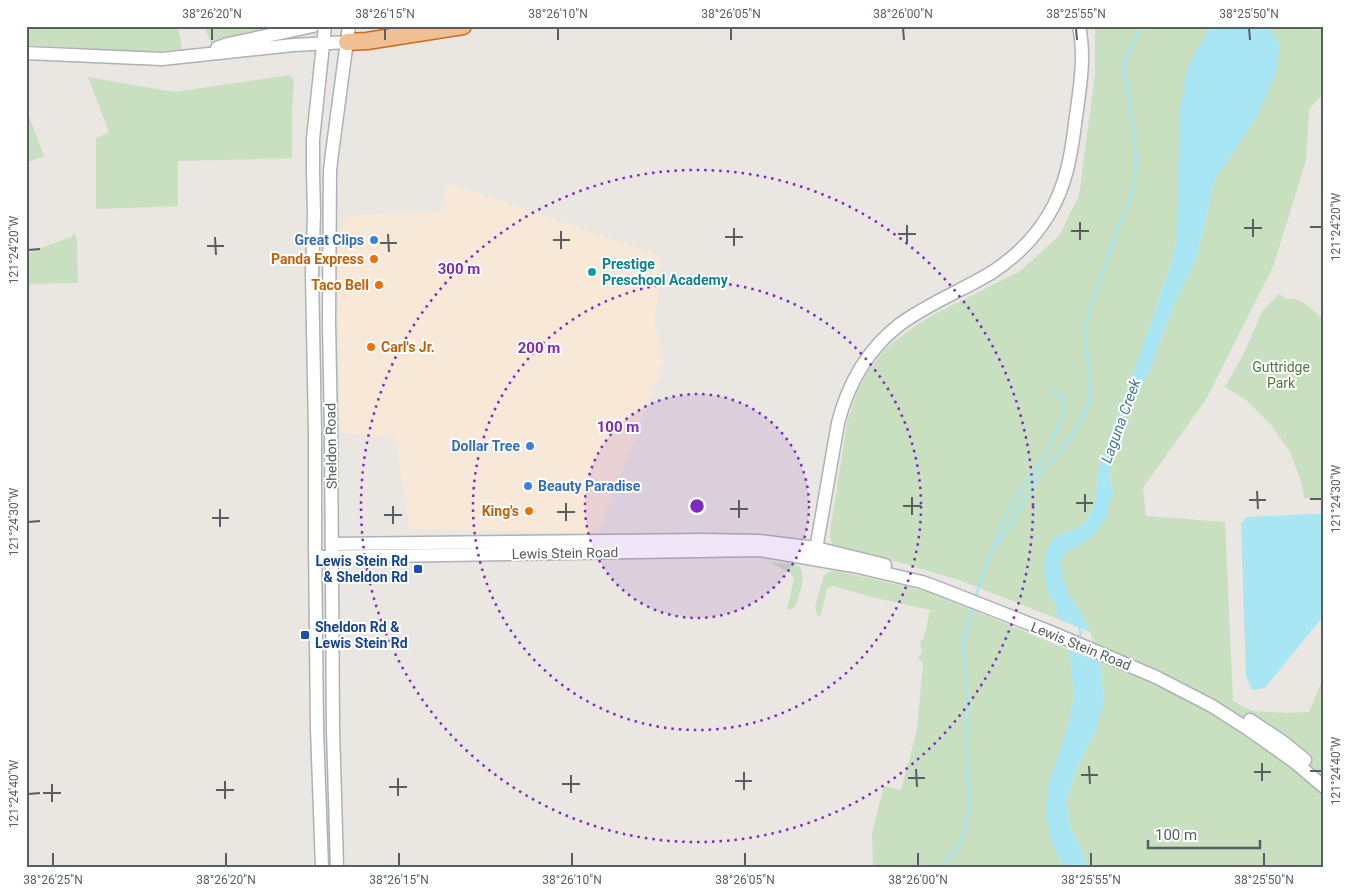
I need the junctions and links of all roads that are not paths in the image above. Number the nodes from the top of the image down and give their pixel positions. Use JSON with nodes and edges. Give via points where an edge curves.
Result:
{"nodes":[{"id":1,"x":313,"y":26,"type":"edge"},
{"id":2,"x":325,"y":26,"type":"edge"},
{"id":3,"x":463,"y":26,"type":"edge"},
{"id":4,"x":1079,"y":26,"type":"edge"},
{"id":5,"x":348,"y":34,"type":"edge"},
{"id":6,"x":323,"y":43,"type":"junction"},
{"id":7,"x":26,"y":53,"type":"edge"},
{"id":8,"x":196,"y":55,"type":"junction"},
{"id":9,"x":313,"y":184,"type":"junction"},
{"id":10,"x":329,"y":322,"type":"junction"},
{"id":11,"x":582,"y":541,"type":"junction"},
{"id":12,"x":502,"y":543,"type":"junction"},
{"id":13,"x":332,"y":544,"type":"junction"},
{"id":14,"x":509,"y":554,"type":"junction"},
{"id":15,"x":815,"y":554,"type":"junction"},
{"id":16,"x":432,"y":555,"type":"junction"},
{"id":17,"x":315,"y":557,"type":"junction"},
{"id":18,"x":332,"y":558,"type":"junction"},
{"id":19,"x":1118,"y":658,"type":"junction"},
{"id":20,"x":1324,"y":776,"type":"edge"},
{"id":21,"x":1324,"y":787,"type":"edge"},
{"id":22,"x":322,"y":867,"type":"edge"},
{"id":23,"x":336,"y":867,"type":"edge"}],
"edges":[{"from":1,"to":8,"type":"street","via":[[228,44]]},
{"from":2,"to":6,"type":"street","name":"Sheldon Road"},
{"from":3,"to":5,"type":"highway","via":[[367,41]]},
{"from":4,"to":15,"type":"street","via":[[1082,73],[1070,161],[1059,195],[1039,229],[1020,251],[991,272],[898,326],[862,365],[849,388],[838,423]]},
{"from":5,"to":6,"type":"street"},
{"from":5,"to":10,"type":"street","name":"Sheldon Road","via":[[331,164]]},
{"from":6,"to":8,"type":"street"},
{"from":6,"to":9,"type":"street","name":"Sheldon Road","via":[[313,139]]},
{"from":7,"to":8,"type":"street","via":[[162,59]]},
{"from":9,"to":10,"type":"street","via":[[319,203],[322,307]]},
{"from":9,"to":17,"type":"street","name":"Sheldon Road"},
{"from":10,"to":13,"type":"street","name":"Sheldon Road"},
{"from":11,"to":12,"type":"street","name":"Lewis Stein Road"},
{"from":11,"to":14,"type":"street","via":[[568,548],[520,550]]},
{"from":11,"to":15,"type":"street","name":"Lewis Stein Road","via":[[759,541]]},
{"from":12,"to":13,"type":"street","name":"Lewis Stein Road"},
{"from":12,"to":16,"type":"street","via":[[492,550],[443,550]]},
{"from":13,"to":18,"type":"street","name":"Sheldon Road"},
{"from":14,"to":15,"type":"street","name":"Lewis Stein Road","via":[[760,550]]},
{"from":14,"to":16,"type":"street","name":"Lewis Stein Road"},
{"from":15,"to":19,"type":"street","name":"Lewis Stein Road","via":[[864,559],[924,576]]},
{"from":16,"to":18,"type":"street","name":"Lewis Stein Road"},
{"from":17,"to":18,"type":"street","name":"Lewis Stein Road"},
{"from":17,"to":22,"type":"street","name":"Sheldon Road"},
{"from":18,"to":23,"type":"street","name":"Sheldon Road"},
{"from":19,"to":20,"type":"street","name":"Lewis Stein Road","via":[[1136,661],[1218,701],[1283,742]]},
{"from":19,"to":21,"type":"street","name":"Lewis Stein Road","via":[[1212,706],[1296,763]]}]}
